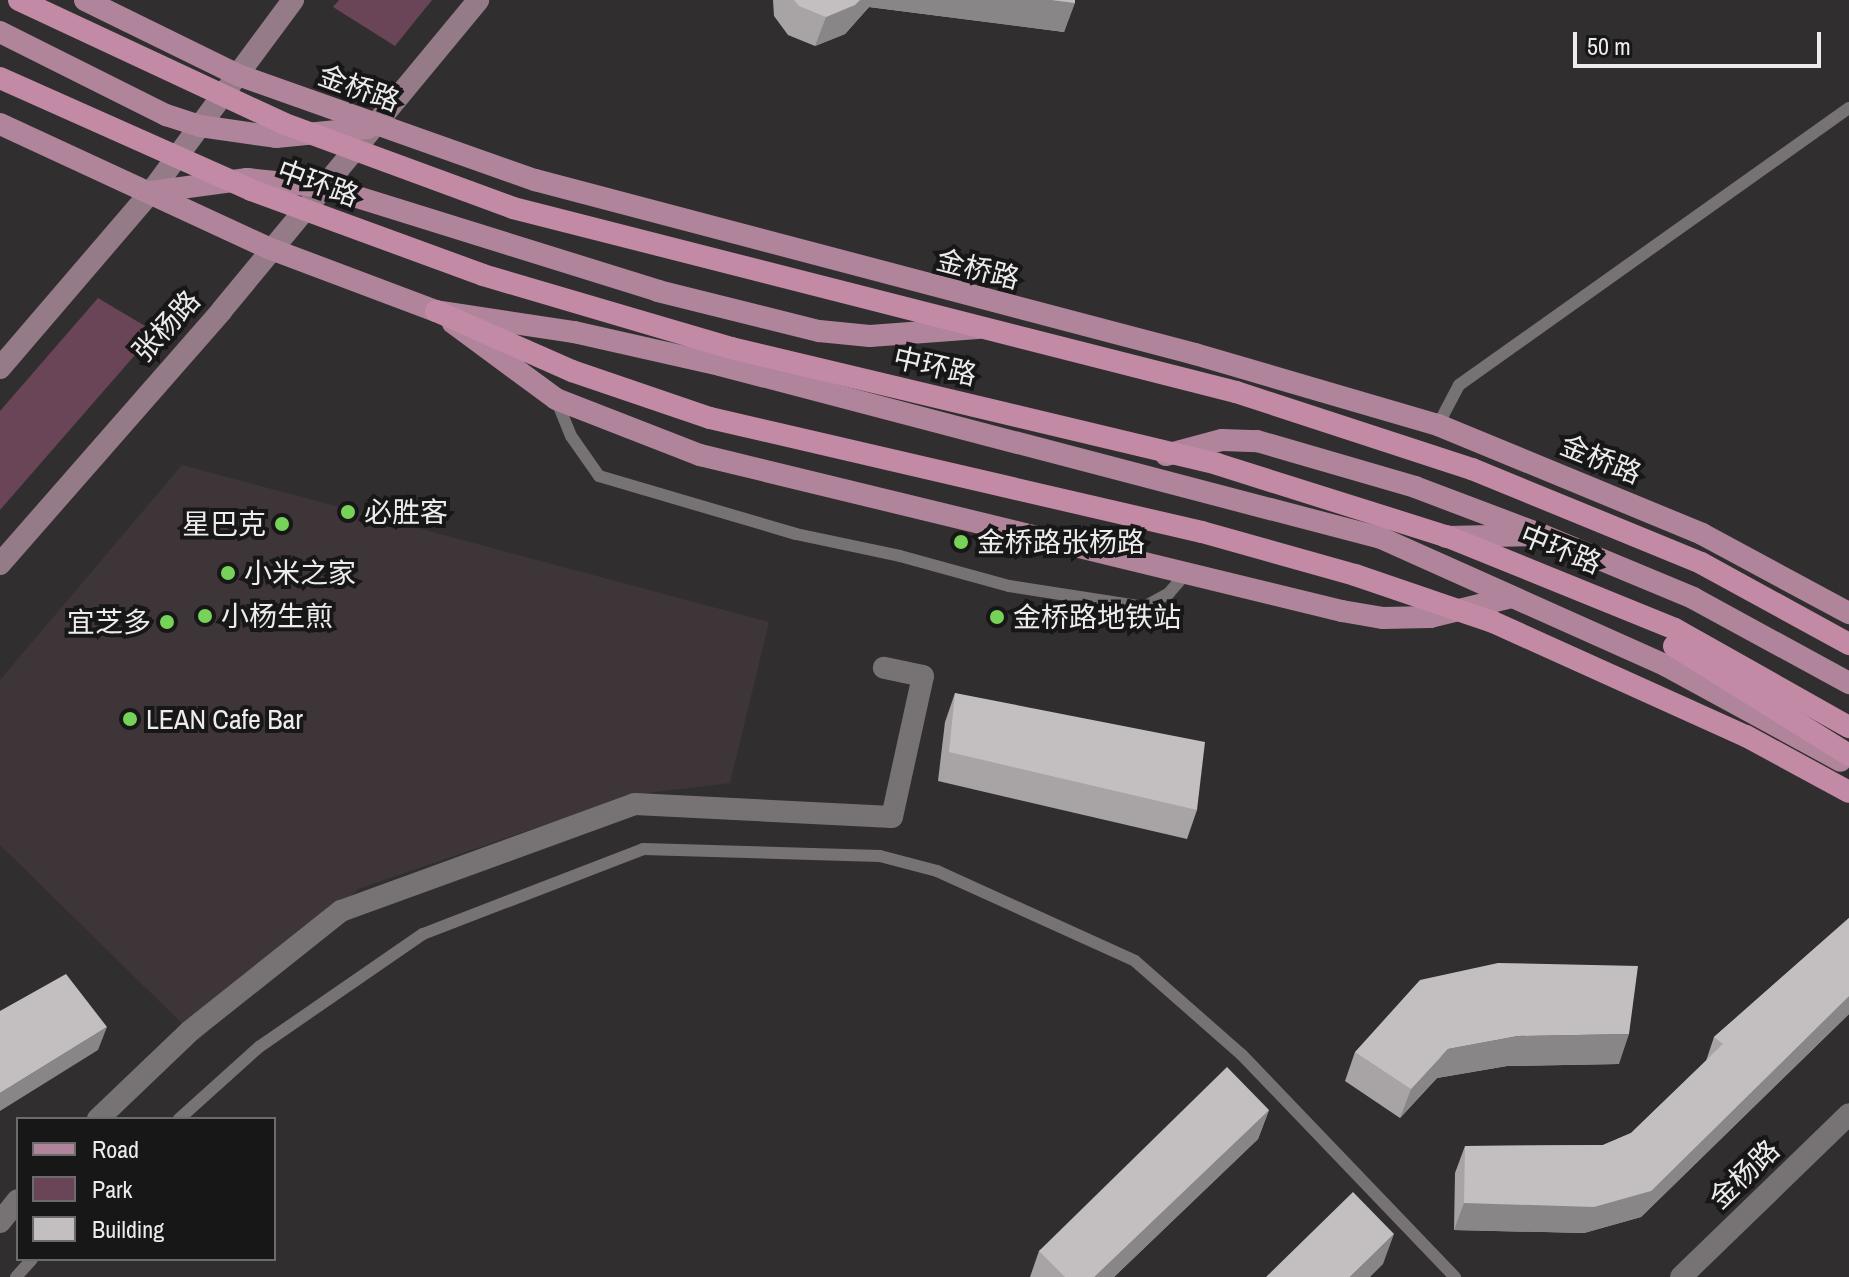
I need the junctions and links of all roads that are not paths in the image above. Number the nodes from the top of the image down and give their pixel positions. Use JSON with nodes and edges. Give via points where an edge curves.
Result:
{"nodes":[{"id":1,"x":19,"y":0,"type":"edge"},
{"id":2,"x":85,"y":0,"type":"edge"},
{"id":3,"x":293,"y":0,"type":"edge"},
{"id":4,"x":478,"y":0,"type":"edge"},
{"id":5,"x":0,"y":32,"type":"edge"},
{"id":6,"x":238,"y":75,"type":"junction"},
{"id":7,"x":0,"y":78,"type":"edge"},
{"id":8,"x":1849,"y":108,"type":"edge"},
{"id":9,"x":0,"y":124,"type":"edge"},
{"id":10,"x":200,"y":126,"type":"junction"},
{"id":11,"x":376,"y":127,"type":"junction"},
{"id":12,"x":325,"y":187,"type":"junction"},
{"id":13,"x":151,"y":192,"type":"junction"},
{"id":14,"x":271,"y":249,"type":"junction"},
{"id":15,"x":436,"y":311,"type":"junction"},
{"id":16,"x":1067,"y":322,"type":"junction"},
{"id":17,"x":0,"y":368,"type":"edge"},
{"id":18,"x":556,"y":399,"type":"junction"},
{"id":19,"x":1438,"y":425,"type":"junction"},
{"id":20,"x":1119,"y":467,"type":"junction"},
{"id":21,"x":1542,"y":535,"type":"junction"},
{"id":22,"x":1381,"y":538,"type":"junction"},
{"id":23,"x":0,"y":564,"type":"edge"},
{"id":24,"x":1188,"y":571,"type":"junction"},
{"id":25,"x":1562,"y":581,"type":"junction"},
{"id":26,"x":1512,"y":597,"type":"junction"},
{"id":27,"x":1849,"y":613,"type":"edge"},
{"id":28,"x":1849,"y":644,"type":"edge"},
{"id":29,"x":884,"y":668,"type":"dead end"},
{"id":30,"x":1849,"y":683,"type":"edge"},
{"id":31,"x":1849,"y":727,"type":"edge"},
{"id":32,"x":1849,"y":755,"type":"edge"},
{"id":33,"x":1849,"y":765,"type":"edge"},
{"id":34,"x":1849,"y":792,"type":"edge"},
{"id":35,"x":1849,"y":1114,"type":"edge"},
{"id":36,"x":100,"y":1117,"type":"edge"},
{"id":37,"x":181,"y":1117,"type":"edge"},
{"id":38,"x":16,"y":1202,"type":"edge"},
{"id":39,"x":0,"y":1222,"type":"edge"},
{"id":40,"x":30,"y":1261,"type":"edge"},
{"id":41,"x":16,"y":1277,"type":"edge"},
{"id":42,"x":1455,"y":1277,"type":"edge"},
{"id":43,"x":1681,"y":1277,"type":"edge"}],
"edges":[{"from":1,"to":28,"type":"highway","name":"中环路","via":[[285,124],[513,208],[1236,392],[1472,469],[1701,563]]},
{"from":2,"to":6,"type":"main road","name":"金桥路"},
{"from":3,"to":6,"type":"main road"},
{"from":4,"to":11,"type":"main road","name":"张杨路"},
{"from":5,"to":10,"type":"main road","via":[[166,115]]},
{"from":6,"to":10,"type":"main road"},
{"from":6,"to":11,"type":"main road","name":"金桥路"},
{"from":7,"to":25,"type":"highway","name":"中环路","via":[[251,190],[483,275],[731,348],[1217,464],[1446,536]]},
{"from":8,"to":19,"type":"lane","via":[[1459,385]]},
{"from":9,"to":13,"type":"main road"},
{"from":10,"to":11,"type":"main road","via":[[276,137]]},
{"from":10,"to":13,"type":"main road"},
{"from":11,"to":12,"type":"main road","name":"张杨路"},
{"from":11,"to":16,"type":"main road","name":"金桥路","via":[[535,180]]},
{"from":12,"to":13,"type":"main road","via":[[247,179]]},
{"from":12,"to":14,"type":"main road","name":"张杨路"},
{"from":12,"to":16,"type":"main road","via":[[658,291],[819,331],[870,336]]},
{"from":13,"to":14,"type":"main road"},
{"from":13,"to":17,"type":"main road"},
{"from":14,"to":15,"type":"main road"},
{"from":14,"to":23,"type":"main road","name":"张杨路"},
{"from":15,"to":18,"type":"main road"},
{"from":15,"to":20,"type":"main road","via":[[574,332],[706,361]]},
{"from":15,"to":34,"type":"highway","via":[[572,371],[710,418],[1202,532],[1355,575],[1493,622],[1626,679]]},
{"from":16,"to":19,"type":"main road","name":"金桥路"},
{"from":18,"to":24,"type":"main road","via":[[700,455]]},
{"from":18,"to":24,"type":"lane","via":[[571,436],[599,476],[796,534],[1009,586],[1144,607],[1169,593]]},
{"from":19,"to":27,"type":"main road","name":"金桥路","via":[[1702,534]]},
{"from":20,"to":21,"type":"main road","via":[[1222,440],[1257,441],[1415,487]]},
{"from":20,"to":22,"type":"main road"},
{"from":21,"to":22,"type":"main road"},
{"from":21,"to":30,"type":"main road","via":[[1693,598]]},
{"from":22,"to":26,"type":"main road"},
{"from":24,"to":26,"type":"main road","via":[[1383,618],[1430,617]]},
{"from":25,"to":31,"type":"highway","name":"中环路","via":[[1675,629]]},
{"from":25,"to":32,"type":"highway","via":[[1765,698]]},
{"from":26,"to":33,"type":"main road","via":[[1665,665]]},
{"from":29,"to":36,"type":"street","via":[[923,676],[892,817],[635,804],[341,911],[190,1031]]},
{"from":35,"to":43,"type":"street","name":"金杨路"},
{"from":37,"to":42,"type":"lane","via":[[259,1047],[423,934],[643,849],[880,856],[937,871],[1135,961],[1242,1055]]},
{"from":38,"to":39,"type":"street"},
{"from":40,"to":41,"type":"lane"}]}
